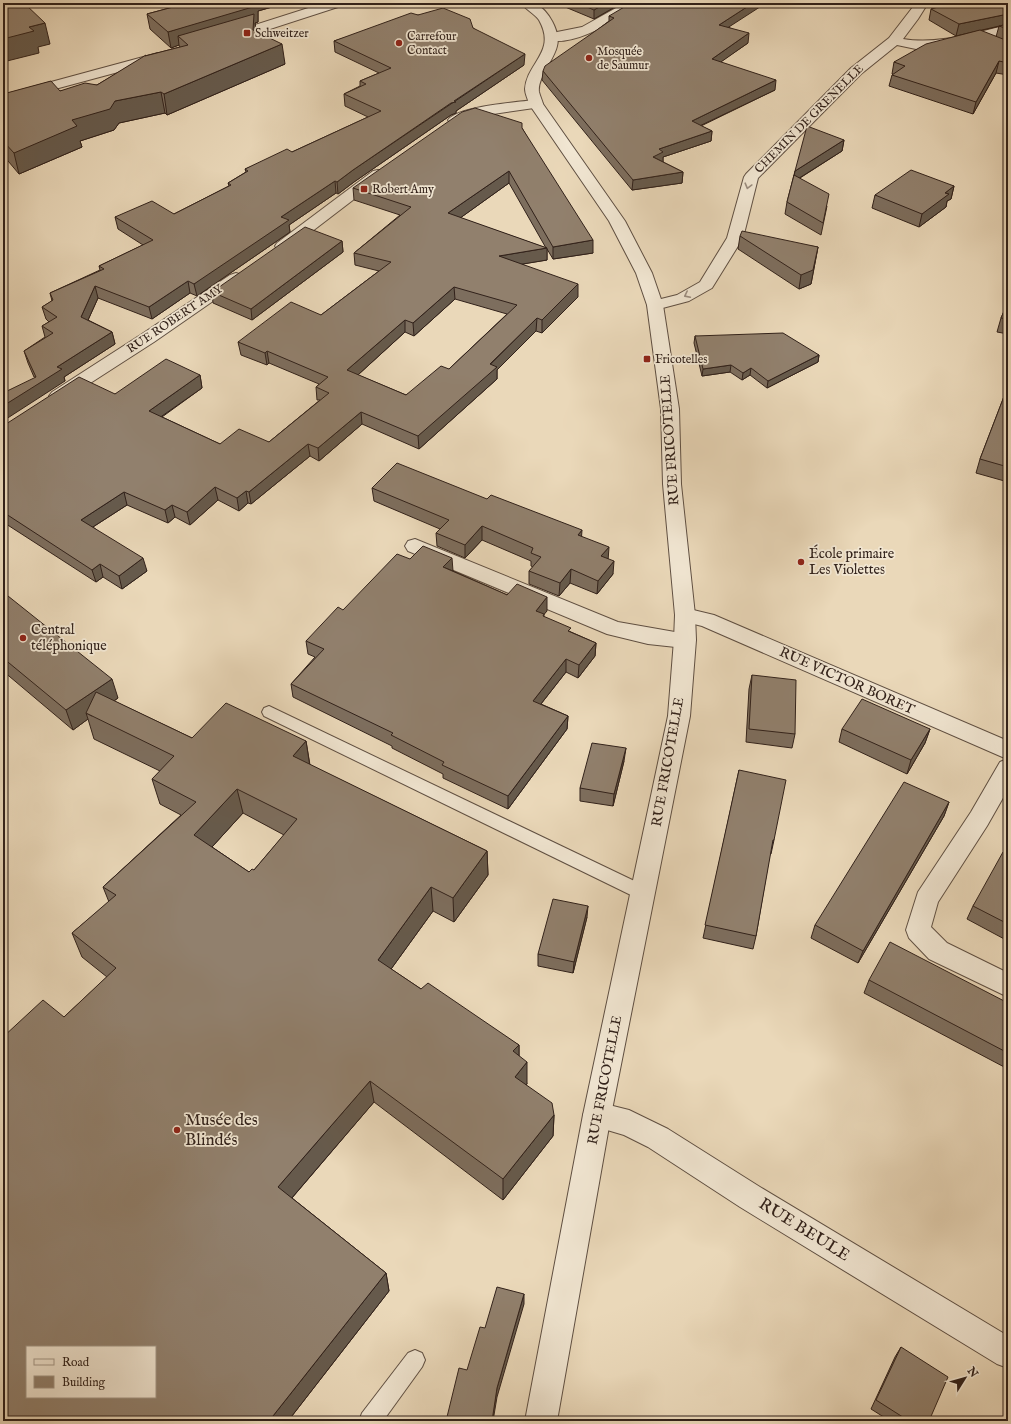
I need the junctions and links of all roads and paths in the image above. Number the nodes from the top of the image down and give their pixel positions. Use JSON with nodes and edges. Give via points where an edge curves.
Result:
{"nodes":[{"id":1,"x":138,"y":3,"type":"edge"},
{"id":2,"x":143,"y":3,"type":"edge"},
{"id":3,"x":337,"y":3,"type":"edge"},
{"id":4,"x":527,"y":3,"type":"edge"},
{"id":5,"x":634,"y":3,"type":"edge"},
{"id":6,"x":922,"y":3,"type":"edge"},
{"id":7,"x":288,"y":5,"type":"dead end"},
{"id":8,"x":301,"y":15,"type":"junction"},
{"id":9,"x":1008,"y":29,"type":"edge"},
{"id":10,"x":978,"y":36,"type":"junction"},
{"id":11,"x":552,"y":37,"type":"junction"},
{"id":12,"x":217,"y":41,"type":"edge"},
{"id":13,"x":894,"y":41,"type":"junction"},
{"id":14,"x":997,"y":44,"type":"edge"},
{"id":15,"x":174,"y":53,"type":"edge"},
{"id":16,"x":3,"y":99,"type":"edge"},
{"id":17,"x":536,"y":104,"type":"junction"},
{"id":18,"x":444,"y":128,"type":"edge"},
{"id":19,"x":386,"y":168,"type":"edge"},
{"id":20,"x":272,"y":253,"type":"edge"},
{"id":21,"x":246,"y":271,"type":"edge"},
{"id":22,"x":655,"y":305,"type":"junction"},
{"id":23,"x":43,"y":405,"type":"edge"},
{"id":24,"x":415,"y":546,"type":"dead end"},
{"id":25,"x":685,"y":628,"type":"junction"},
{"id":26,"x":269,"y":712,"type":"dead end"},
{"id":27,"x":1008,"y":751,"type":"edge"},
{"id":28,"x":1008,"y":768,"type":"edge"},
{"id":29,"x":643,"y":893,"type":"junction"},
{"id":30,"x":1008,"y":986,"type":"edge"},
{"id":31,"x":597,"y":1115,"type":"junction"},
{"id":32,"x":1008,"y":1353,"type":"edge"},
{"id":33,"x":415,"y":1360,"type":"dead end"},
{"id":34,"x":370,"y":1421,"type":"edge"},
{"id":35,"x":541,"y":1421,"type":"edge"}],
"edges":[{"from":1,"to":2,"type":"street"},
{"from":3,"to":8,"type":"street"},
{"from":4,"to":11,"type":"street","via":[[542,16]]},
{"from":5,"to":11,"type":"street","via":[[594,28],[576,35]]},
{"from":6,"to":13,"type":"street","name":"CHEMIN DE GRENELLE"},
{"from":7,"to":8,"type":"street"},
{"from":8,"to":12,"type":"street"},
{"from":9,"to":10,"type":"street"},
{"from":10,"to":13,"type":"street","via":[[937,44],[916,45]]},
{"from":10,"to":14,"type":"street"},
{"from":11,"to":17,"type":"street","via":[[552,46],[533,83],[532,91]]},
{"from":13,"to":22,"type":"street","name":"CHEMIN DE GRENELLE","one_way":true,"via":[[856,71],[751,177],[735,238],[706,285],[683,298]]},
{"from":15,"to":16,"type":"street"},
{"from":17,"to":18,"type":"street","via":[[470,113]]},
{"from":17,"to":22,"type":"street","name":"RUE FRICOTELLE","via":[[617,221],[644,273]]},
{"from":19,"to":20,"type":"street"},
{"from":21,"to":23,"type":"street","name":"RUE ROBERT AMY"},
{"from":22,"to":25,"type":"street","name":"RUE FRICOTELLE","via":[[670,408],[672,484]]},
{"from":24,"to":25,"type":"street","name":"RUE VICTOR BORET","via":[[614,629],[648,636]]},
{"from":25,"to":27,"type":"street","name":"RUE VICTOR BORET","via":[[714,623]]},
{"from":25,"to":29,"type":"street","name":"RUE FRICOTELLE","via":[[679,716]]},
{"from":26,"to":29,"type":"lane"},
{"from":28,"to":30,"type":"street","via":[[979,819],[927,899],[918,930],[938,951]]},
{"from":29,"to":31,"type":"street","name":"RUE FRICOTELLE"},
{"from":31,"to":32,"type":"street","name":"RUE BEULE","via":[[628,1123],[658,1138],[802,1229]]},
{"from":31,"to":35,"type":"street","name":"RUE FRICOTELLE"},
{"from":33,"to":34,"type":"lane"}]}
